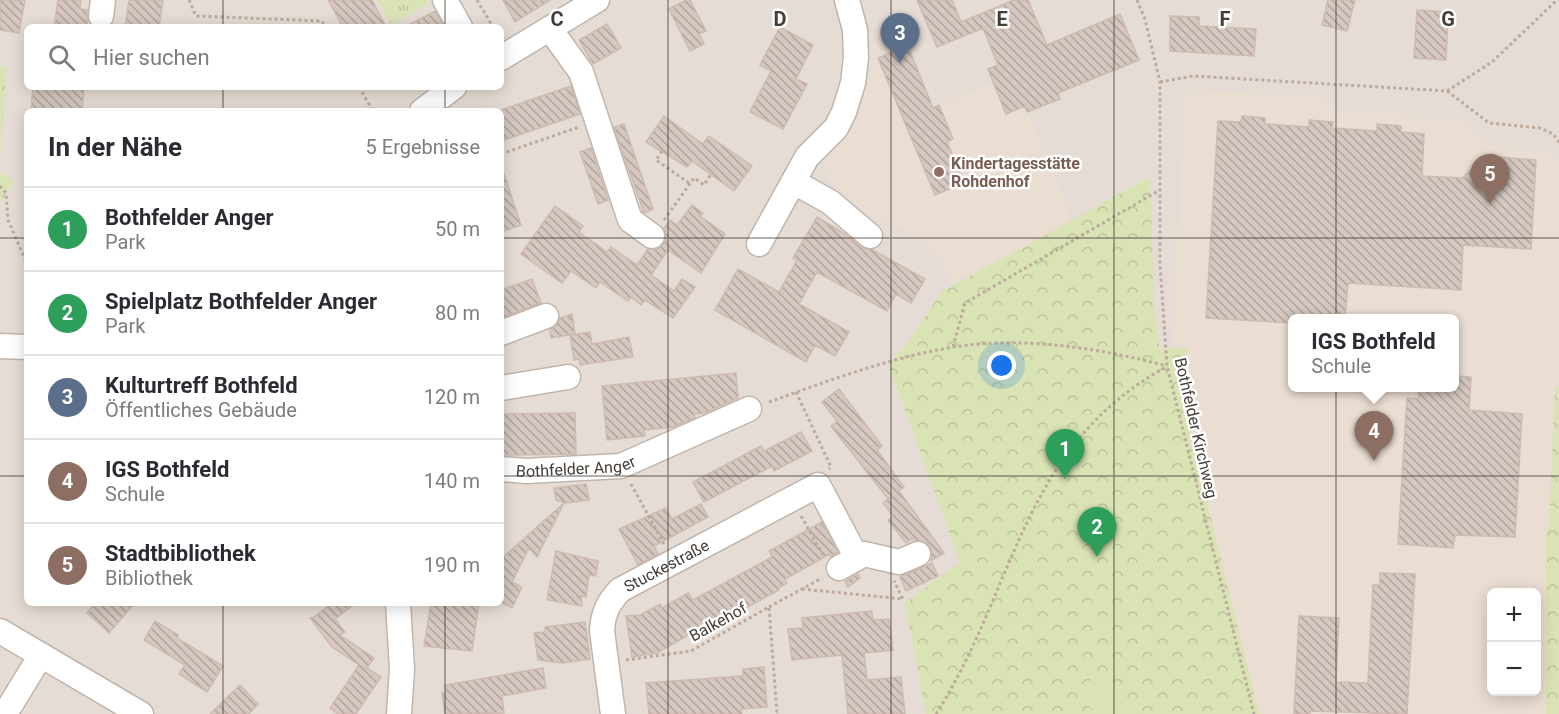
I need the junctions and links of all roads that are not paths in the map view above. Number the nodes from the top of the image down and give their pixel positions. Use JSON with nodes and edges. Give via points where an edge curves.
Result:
{"nodes":[{"id":1,"x":445,"y":0,"type":"edge"},
{"id":2,"x":597,"y":0,"type":"edge"},
{"id":3,"x":847,"y":0,"type":"edge"},
{"id":4,"x":458,"y":24,"type":"edge"},
{"id":5,"x":550,"y":29,"type":"junction"},
{"id":6,"x":504,"y":56,"type":"edge"},
{"id":7,"x":450,"y":90,"type":"edge"},
{"id":8,"x":426,"y":108,"type":"edge"},
{"id":9,"x":794,"y":182,"type":"junction"},
{"id":10,"x":652,"y":236,"type":"road end"},
{"id":11,"x":870,"y":236,"type":"dead end"},
{"id":12,"x":759,"y":244,"type":"dead end"},
{"id":13,"x":546,"y":316,"type":"dead end"},
{"id":14,"x":504,"y":332,"type":"edge"},
{"id":15,"x":0,"y":346,"type":"edge"},
{"id":16,"x":24,"y":347,"type":"edge"},
{"id":17,"x":568,"y":377,"type":"dead end"},
{"id":18,"x":504,"y":388,"type":"edge"},
{"id":19,"x":749,"y":409,"type":"road end"},
{"id":20,"x":504,"y":469,"type":"edge"},
{"id":21,"x":918,"y":554,"type":"dead end"},
{"id":22,"x":398,"y":606,"type":"edge"},
{"id":23,"x":0,"y":631,"type":"edge"},
{"id":24,"x":41,"y":656,"type":"junction"},
{"id":25,"x":5,"y":714,"type":"edge"},
{"id":26,"x":141,"y":714,"type":"edge"},
{"id":27,"x":399,"y":714,"type":"edge"},
{"id":28,"x":613,"y":714,"type":"edge"}],
"edges":[{"from":1,"to":4,"type":"street"},
{"from":2,"to":5,"type":"street"},
{"from":3,"to":9,"type":"street","via":[[855,30],[853,83],[836,128],[807,157]]},
{"from":5,"to":6,"type":"street"},
{"from":5,"to":10,"type":"street","via":[[581,72],[630,220]]},
{"from":7,"to":8,"type":"street"},
{"from":9,"to":11,"type":"street","via":[[830,202]]},
{"from":9,"to":12,"type":"street"},
{"from":13,"to":14,"type":"street"},
{"from":15,"to":16,"type":"street"},
{"from":17,"to":18,"type":"street"},
{"from":19,"to":20,"type":"street","name":"Bothfelder Anger","via":[[621,466]]},
{"from":21,"to":28,"type":"street","name":"Stuckestraße","via":[[899,562],[864,555],[843,566],[820,489],[792,499],[673,561],[620,590],[602,617]]},
{"from":22,"to":27,"type":"street","via":[[402,669]]},
{"from":23,"to":24,"type":"street"},
{"from":24,"to":25,"type":"street"},
{"from":24,"to":26,"type":"street"}]}
